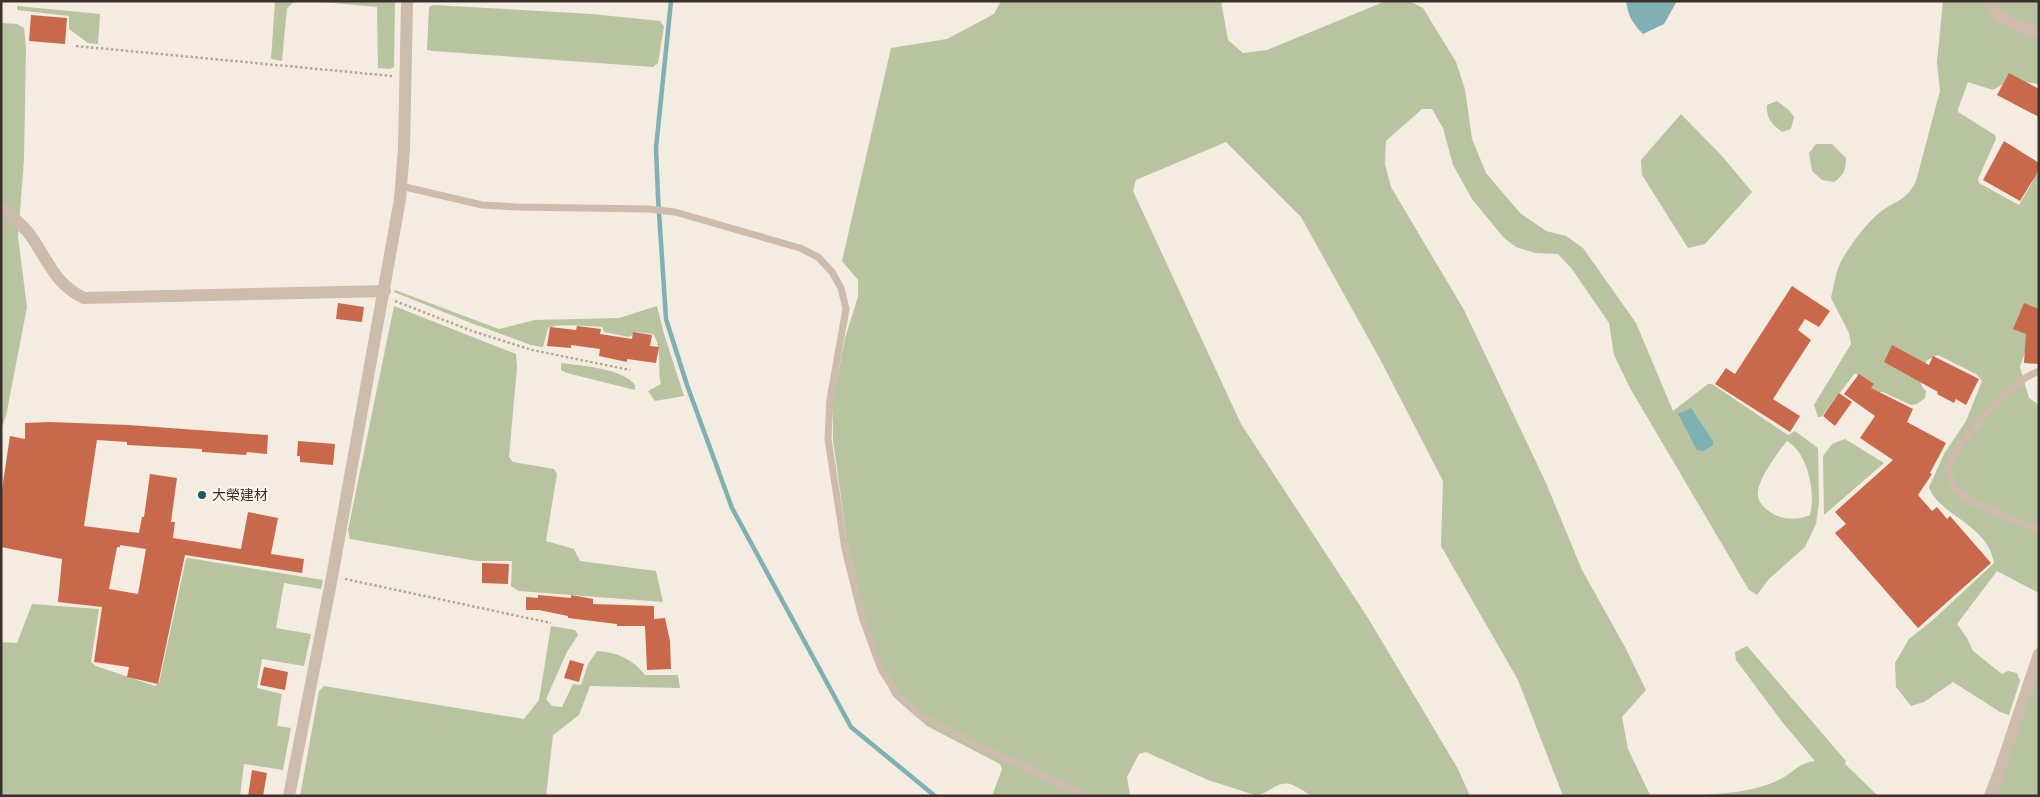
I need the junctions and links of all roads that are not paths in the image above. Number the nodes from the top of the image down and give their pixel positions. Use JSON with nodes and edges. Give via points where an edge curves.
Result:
{"nodes":[{"id":1,"x":407,"y":1,"type":"edge"},
{"id":2,"x":1988,"y":1,"type":"edge"},
{"id":3,"x":2039,"y":32,"type":"edge"},
{"id":4,"x":401,"y":186,"type":"junction"},
{"id":5,"x":1,"y":207,"type":"edge"},
{"id":6,"x":384,"y":294,"type":"junction"},
{"id":7,"x":2039,"y":371,"type":"edge"},
{"id":8,"x":2039,"y":530,"type":"edge"},
{"id":9,"x":2039,"y":654,"type":"edge"},
{"id":10,"x":289,"y":796,"type":"edge"},
{"id":11,"x":1086,"y":796,"type":"edge"},
{"id":12,"x":1990,"y":796,"type":"edge"}],
"edges":[{"from":1,"to":4,"type":"street"},
{"from":2,"to":3,"type":"street","via":[[1992,9],[2006,20]]},
{"from":4,"to":6,"type":"street"},
{"from":4,"to":11,"type":"lane","via":[[482,205],[675,212],[800,248],[818,257],[841,288],[846,309],[830,399],[828,439],[845,549],[862,617],[881,669],[899,697],[921,716]]},
{"from":5,"to":6,"type":"street","via":[[27,231],[61,283],[84,298]]},
{"from":6,"to":10,"type":"street"},
{"from":7,"to":8,"type":"lane","via":[[2022,381],[1993,407],[1947,467],[1954,488],[1972,502]]},
{"from":9,"to":12,"type":"street"}]}
